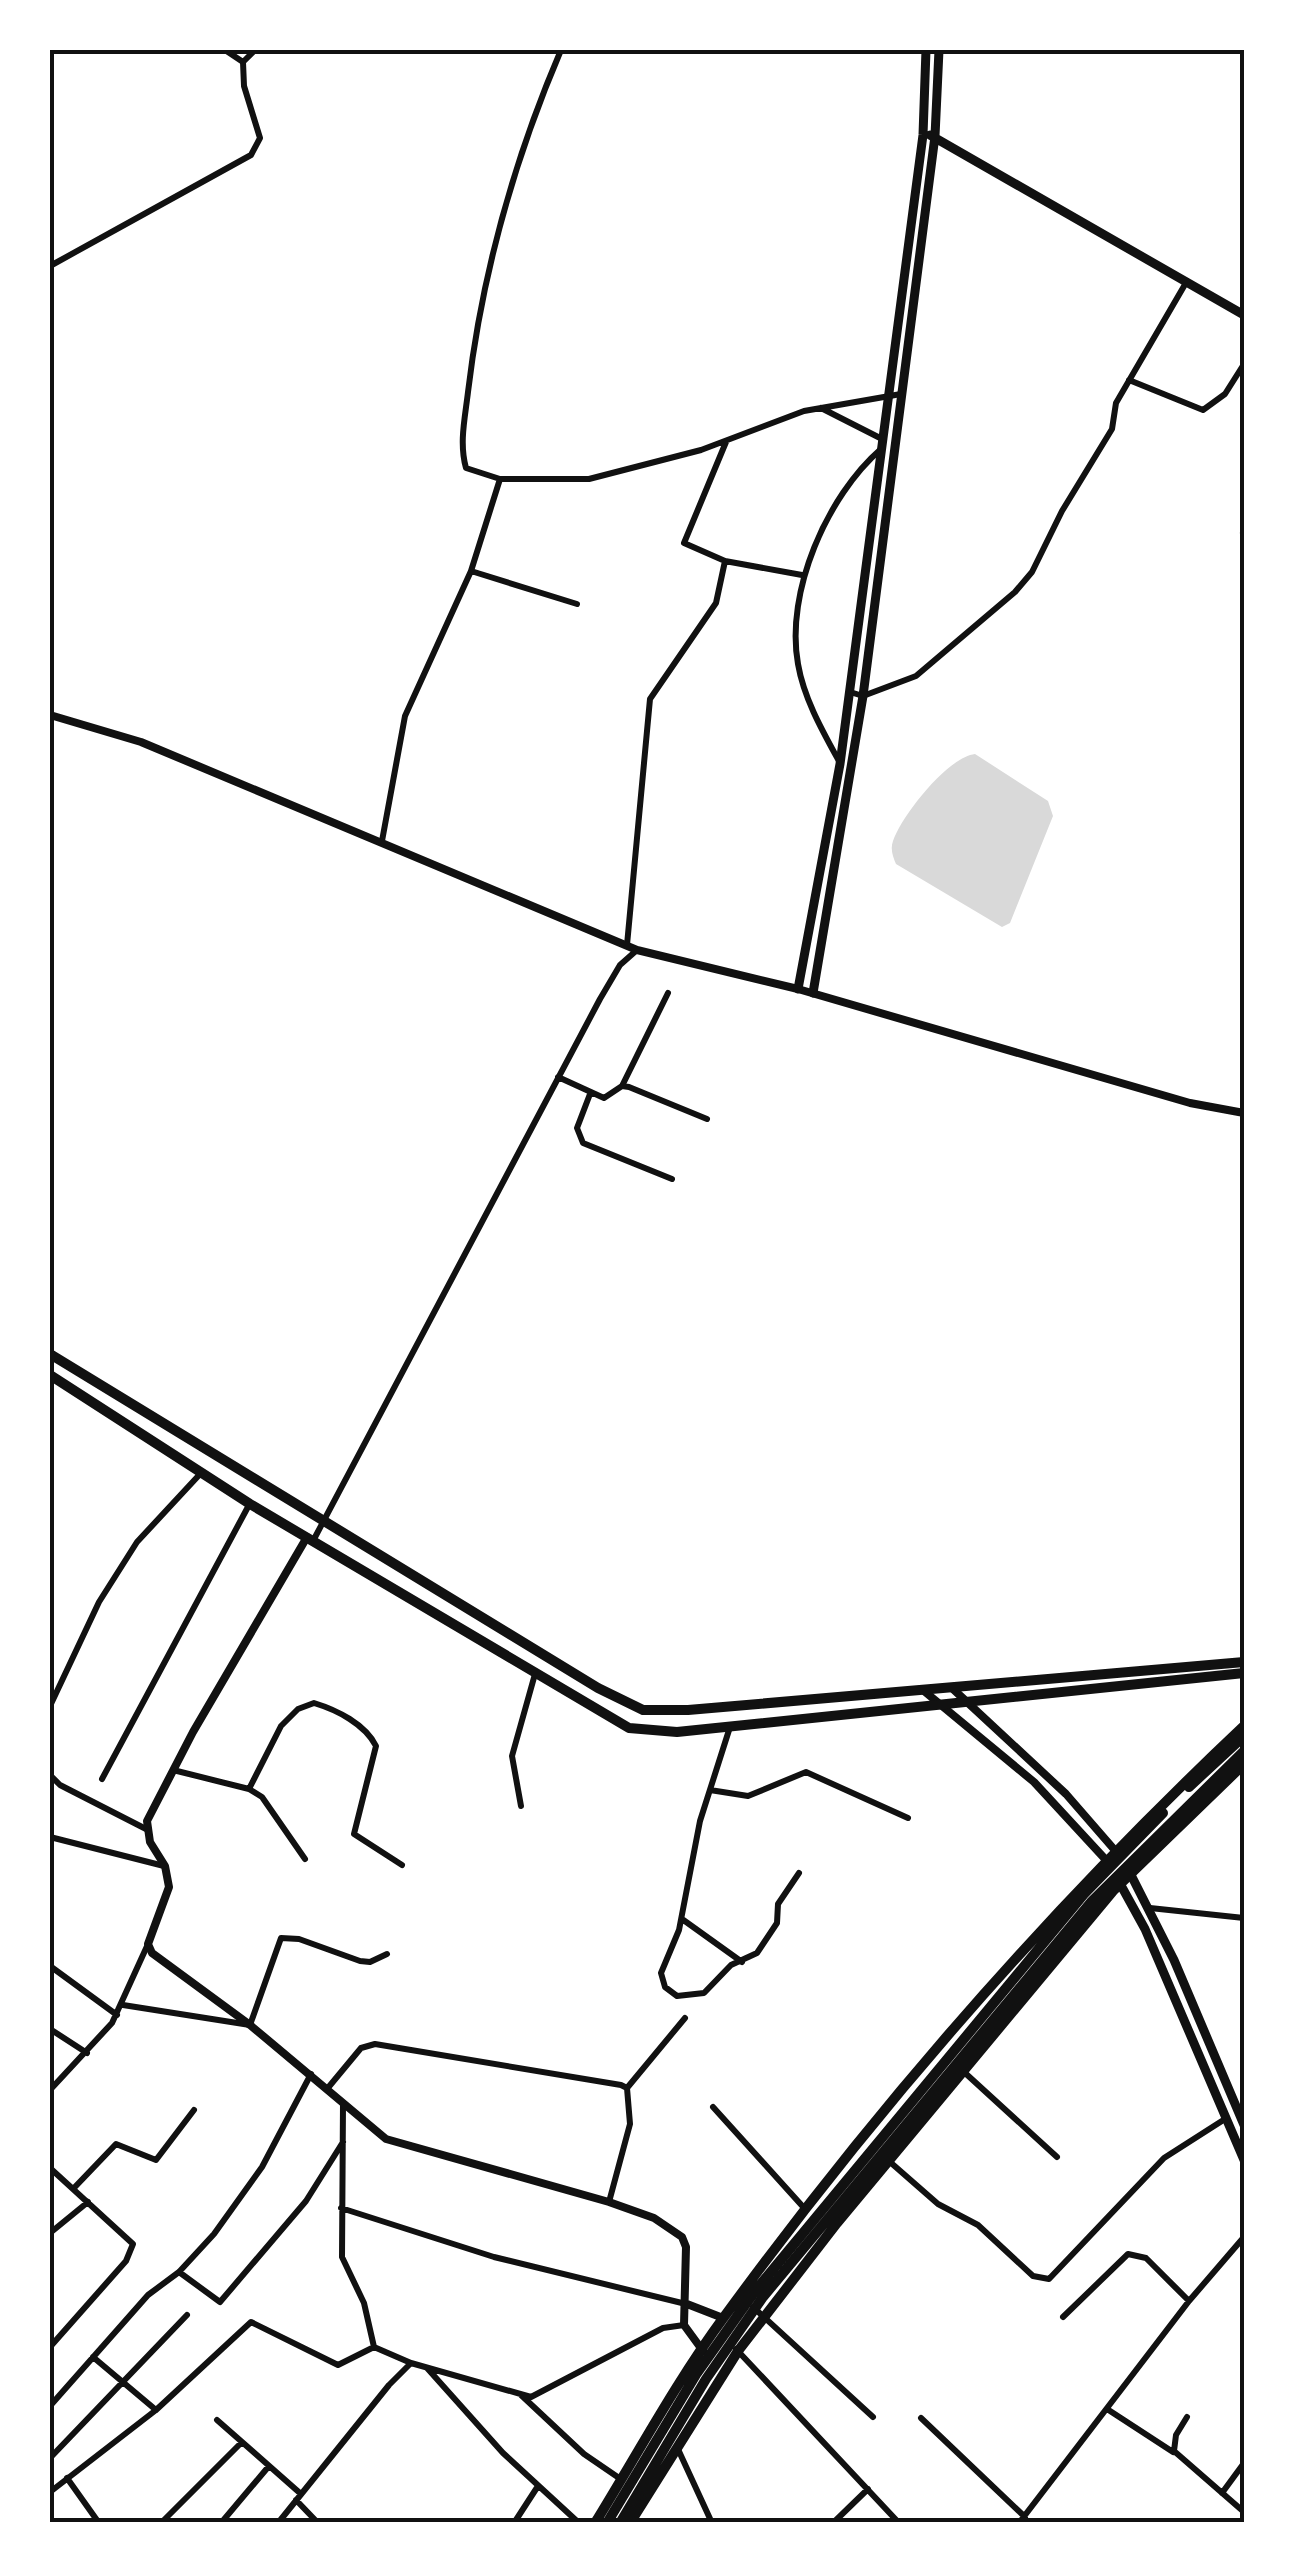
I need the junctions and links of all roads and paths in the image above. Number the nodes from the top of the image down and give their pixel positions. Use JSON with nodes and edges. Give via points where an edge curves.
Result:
{"nodes":[{"id":1,"x":225,"y":50,"type":"edge"},
{"id":2,"x":255,"y":50,"type":"edge"},
{"id":3,"x":561,"y":50,"type":"edge"},
{"id":4,"x":926,"y":50,"type":"edge"},
{"id":5,"x":939,"y":50,"type":"edge"},
{"id":6,"x":242,"y":62,"type":"junction"},
{"id":7,"x":923,"y":135,"type":"junction"},
{"id":8,"x":935,"y":136,"type":"junction"},
{"id":9,"x":50,"y":266,"type":"edge"},
{"id":10,"x":1188,"y":280,"type":"junction"},
{"id":11,"x":1244,"y":315,"type":"edge"},
{"id":12,"x":1244,"y":364,"type":"edge"},
{"id":13,"x":1129,"y":380,"type":"junction"},
{"id":14,"x":896,"y":394,"type":"junction"},
{"id":15,"x":820,"y":408,"type":"junction"},
{"id":16,"x":727,"y":440,"type":"junction"},
{"id":17,"x":884,"y":443,"type":"junction"},
{"id":18,"x":500,"y":479,"type":"junction"},
{"id":19,"x":725,"y":561,"type":"junction"},
{"id":20,"x":472,"y":571,"type":"junction"},
{"id":21,"x":802,"y":576,"type":"junction"},
{"id":22,"x":577,"y":604,"type":"dead end"},
{"id":23,"x":850,"y":692,"type":"junction"},
{"id":24,"x":864,"y":696,"type":"junction"},
{"id":25,"x":50,"y":715,"type":"edge"},
{"id":26,"x":840,"y":764,"type":"junction"},
{"id":27,"x":382,"y":841,"type":"junction"},
{"id":28,"x":627,"y":946,"type":"junction"},
{"id":29,"x":637,"y":950,"type":"junction"},
{"id":30,"x":798,"y":989,"type":"junction"},
{"id":31,"x":668,"y":993,"type":"dead end"},
{"id":32,"x":814,"y":993,"type":"junction"},
{"id":33,"x":558,"y":1077,"type":"junction"},
{"id":34,"x":622,"y":1086,"type":"junction"},
{"id":35,"x":590,"y":1094,"type":"junction"},
{"id":36,"x":1244,"y":1113,"type":"edge"},
{"id":37,"x":708,"y":1118,"type":"dead end"},
{"id":38,"x":672,"y":1179,"type":"dead end"},
{"id":39,"x":50,"y":1354,"type":"edge"},
{"id":40,"x":50,"y":1375,"type":"edge"},
{"id":41,"x":200,"y":1472,"type":"junction"},
{"id":42,"x":250,"y":1504,"type":"junction"},
{"id":43,"x":323,"y":1520,"type":"junction"},
{"id":44,"x":310,"y":1539,"type":"junction"},
{"id":45,"x":1244,"y":1662,"type":"edge"},
{"id":46,"x":1244,"y":1672,"type":"edge"},
{"id":47,"x":535,"y":1674,"type":"junction"},
{"id":48,"x":953,"y":1689,"type":"junction"},
{"id":49,"x":924,"y":1692,"type":"junction"},
{"id":50,"x":968,"y":1702,"type":"junction"},
{"id":51,"x":942,"y":1705,"type":"junction"},
{"id":52,"x":50,"y":1706,"type":"edge"},
{"id":53,"x":730,"y":1726,"type":"junction"},
{"id":54,"x":1244,"y":1726,"type":"edge"},
{"id":55,"x":1244,"y":1736,"type":"edge"},
{"id":56,"x":1244,"y":1750,"type":"edge"},
{"id":57,"x":1244,"y":1764,"type":"edge"},
{"id":58,"x":173,"y":1770,"type":"junction"},
{"id":59,"x":50,"y":1774,"type":"edge"},
{"id":60,"x":102,"y":1779,"type":"dead end"},
{"id":61,"x":248,"y":1789,"type":"junction"},
{"id":62,"x":710,"y":1790,"type":"junction"},
{"id":63,"x":521,"y":1806,"type":"dead end"},
{"id":64,"x":908,"y":1818,"type":"dead end"},
{"id":65,"x":146,"y":1829,"type":"junction"},
{"id":66,"x":50,"y":1837,"type":"edge"},
{"id":67,"x":1115,"y":1850,"type":"junction"},
{"id":68,"x":305,"y":1859,"type":"dead end"},
{"id":69,"x":1106,"y":1860,"type":"junction"},
{"id":70,"x":402,"y":1865,"type":"dead end"},
{"id":71,"x":165,"y":1866,"type":"junction"},
{"id":72,"x":800,"y":1872,"type":"dead end"},
{"id":73,"x":1130,"y":1873,"type":"junction"},
{"id":74,"x":1120,"y":1884,"type":"junction"},
{"id":75,"x":1150,"y":1908,"type":"junction"},
{"id":76,"x":1244,"y":1918,"type":"edge"},
{"id":77,"x":682,"y":1919,"type":"junction"},
{"id":78,"x":148,"y":1944,"type":"junction"},
{"id":79,"x":387,"y":1954,"type":"dead end"},
{"id":80,"x":742,"y":1962,"type":"junction"},
{"id":81,"x":50,"y":1966,"type":"edge"},
{"id":82,"x":123,"y":2005,"type":"junction"},
{"id":83,"x":117,"y":2015,"type":"junction"},
{"id":84,"x":684,"y":2018,"type":"dead end"},
{"id":85,"x":250,"y":2025,"type":"junction"},
{"id":86,"x":50,"y":2029,"type":"edge"},
{"id":87,"x":87,"y":2053,"type":"junction"},
{"id":88,"x":964,"y":2071,"type":"junction"},
{"id":89,"x":311,"y":2074,"type":"junction"},
{"id":90,"x":627,"y":2088,"type":"junction"},
{"id":91,"x":327,"y":2089,"type":"junction"},
{"id":92,"x":50,"y":2090,"type":"edge"},
{"id":93,"x":343,"y":2103,"type":"junction"},
{"id":94,"x":713,"y":2107,"type":"dead end"},
{"id":95,"x":194,"y":2110,"type":"dead end"},
{"id":96,"x":1225,"y":2119,"type":"junction"},
{"id":97,"x":1244,"y":2125,"type":"edge"},
{"id":98,"x":344,"y":2141,"type":"junction"},
{"id":99,"x":1057,"y":2156,"type":"dead end"},
{"id":100,"x":1244,"y":2160,"type":"edge"},
{"id":101,"x":890,"y":2162,"type":"junction"},
{"id":102,"x":50,"y":2168,"type":"edge"},
{"id":103,"x":73,"y":2189,"type":"junction"},
{"id":104,"x":88,"y":2202,"type":"junction"},
{"id":105,"x":608,"y":2202,"type":"junction"},
{"id":106,"x":340,"y":2208,"type":"junction"},
{"id":107,"x":806,"y":2210,"type":"junction"},
{"id":108,"x":50,"y":2233,"type":"edge"},
{"id":109,"x":1244,"y":2237,"type":"edge"},
{"id":110,"x":179,"y":2272,"type":"junction"},
{"id":111,"x":740,"y":2298,"type":"junction"},
{"id":112,"x":1189,"y":2300,"type":"junction"},
{"id":113,"x":687,"y":2304,"type":"junction"},
{"id":114,"x":187,"y":2315,"type":"dead end"},
{"id":115,"x":765,"y":2316,"type":"junction"},
{"id":116,"x":1064,"y":2317,"type":"dead end"},
{"id":117,"x":723,"y":2318,"type":"junction"},
{"id":118,"x":684,"y":2325,"type":"junction"},
{"id":119,"x":714,"y":2333,"type":"junction"},
{"id":120,"x":50,"y":2346,"type":"edge"},
{"id":121,"x":374,"y":2348,"type":"junction"},
{"id":122,"x":703,"y":2351,"type":"junction"},
{"id":123,"x":738,"y":2351,"type":"junction"},
{"id":124,"x":93,"y":2357,"type":"junction"},
{"id":125,"x":411,"y":2364,"type":"junction"},
{"id":126,"x":426,"y":2368,"type":"junction"},
{"id":127,"x":124,"y":2384,"type":"junction"},
{"id":128,"x":520,"y":2394,"type":"junction"},
{"id":129,"x":50,"y":2406,"type":"edge"},
{"id":130,"x":1107,"y":2409,"type":"junction"},
{"id":131,"x":156,"y":2410,"type":"junction"},
{"id":132,"x":873,"y":2417,"type":"dead end"},
{"id":133,"x":1188,"y":2417,"type":"dead end"},
{"id":134,"x":922,"y":2418,"type":"dead end"},
{"id":135,"x":217,"y":2420,"type":"dead end"},
{"id":136,"x":659,"y":2420,"type":"junction"},
{"id":137,"x":242,"y":2442,"type":"junction"},
{"id":138,"x":677,"y":2446,"type":"junction"},
{"id":139,"x":1178,"y":2456,"type":"junction"},
{"id":140,"x":50,"y":2458,"type":"edge"},
{"id":141,"x":1244,"y":2463,"type":"edge"},
{"id":142,"x":269,"y":2466,"type":"junction"},
{"id":143,"x":67,"y":2478,"type":"junction"},
{"id":144,"x":622,"y":2480,"type":"junction"},
{"id":145,"x":538,"y":2486,"type":"junction"},
{"id":146,"x":868,"y":2489,"type":"junction"},
{"id":147,"x":50,"y":2492,"type":"edge"},
{"id":148,"x":1222,"y":2492,"type":"junction"},
{"id":149,"x":298,"y":2497,"type":"junction"},
{"id":150,"x":1244,"y":2512,"type":"edge"},
{"id":151,"x":1022,"y":2520,"type":"edge"},
{"id":152,"x":99,"y":2523,"type":"edge"},
{"id":153,"x":161,"y":2523,"type":"edge"},
{"id":154,"x":221,"y":2523,"type":"edge"},
{"id":155,"x":278,"y":2523,"type":"edge"},
{"id":156,"x":318,"y":2523,"type":"edge"},
{"id":157,"x":514,"y":2523,"type":"edge"},
{"id":158,"x":579,"y":2523,"type":"edge"},
{"id":159,"x":595,"y":2523,"type":"edge"},
{"id":160,"x":608,"y":2523,"type":"edge"},
{"id":161,"x":620,"y":2523,"type":"edge"},
{"id":162,"x":630,"y":2523,"type":"edge"},
{"id":163,"x":712,"y":2523,"type":"edge"},
{"id":164,"x":833,"y":2523,"type":"edge"},
{"id":165,"x":900,"y":2523,"type":"edge"}],
"edges":[{"from":1,"to":6,"type":"street"},
{"from":2,"to":6,"type":"street"},
{"from":3,"to":18,"type":"street","via":[[492,249],[470,374],[461,452],[466,468]]},
{"from":4,"to":7,"type":"main road"},
{"from":5,"to":8,"type":"main road"},
{"from":6,"to":9,"type":"street","via":[[260,138],[252,155]]},
{"from":7,"to":8,"type":"main road"},
{"from":7,"to":14,"type":"main road"},
{"from":8,"to":10,"type":"main road"},
{"from":8,"to":14,"type":"main road"},
{"from":10,"to":11,"type":"main road"},
{"from":10,"to":13,"type":"street"},
{"from":12,"to":13,"type":"street","via":[[1225,394],[1203,410]]},
{"from":13,"to":24,"type":"street","via":[[1112,430],[1024,582],[916,676]]},
{"from":14,"to":15,"type":"street"},
{"from":14,"to":17,"type":"main road"},
{"from":14,"to":24,"type":"main road"},
{"from":15,"to":16,"type":"street"},
{"from":15,"to":17,"type":"street"},
{"from":16,"to":18,"type":"street","via":[[589,479]]},
{"from":16,"to":19,"type":"street","via":[[684,543]]},
{"from":17,"to":21,"type":"street","via":[[852,480]]},
{"from":17,"to":23,"type":"main road"},
{"from":18,"to":20,"type":"street"},
{"from":19,"to":21,"type":"street"},
{"from":19,"to":28,"type":"street","via":[[716,603],[650,699]]},
{"from":20,"to":22,"type":"street"},
{"from":20,"to":27,"type":"street","via":[[405,716]]},
{"from":21,"to":26,"type":"street","via":[[797,663]]},
{"from":23,"to":24,"type":"street"},
{"from":23,"to":26,"type":"main road"},
{"from":24,"to":32,"type":"main road"},
{"from":25,"to":27,"type":"street","via":[[141,742]]},
{"from":26,"to":30,"type":"main road"},
{"from":27,"to":28,"type":"street"},
{"from":28,"to":29,"type":"street"},
{"from":29,"to":30,"type":"street"},
{"from":29,"to":33,"type":"street","via":[[620,965]]},
{"from":30,"to":32,"type":"street"},
{"from":31,"to":34,"type":"street"},
{"from":32,"to":36,"type":"street"},
{"from":33,"to":35,"type":"street"},
{"from":33,"to":43,"type":"street"},
{"from":34,"to":35,"type":"street","via":[[604,1098]]},
{"from":34,"to":37,"type":"street"},
{"from":35,"to":38,"type":"street","via":[[578,1128],[583,1143]]},
{"from":39,"to":43,"type":"main road"},
{"from":40,"to":41,"type":"main road"},
{"from":41,"to":42,"type":"main road"},
{"from":41,"to":52,"type":"street","via":[[137,1542],[99,1602]]},
{"from":42,"to":44,"type":"main road"},
{"from":42,"to":60,"type":"street"},
{"from":43,"to":44,"type":"street"},
{"from":43,"to":49,"type":"main road","via":[[644,1710]]},
{"from":44,"to":47,"type":"main road"},
{"from":44,"to":58,"type":"street"},
{"from":45,"to":48,"type":"main road"},
{"from":46,"to":50,"type":"main road"},
{"from":47,"to":53,"type":"main road","via":[[629,1728]]},
{"from":47,"to":63,"type":"street","via":[[512,1756]]},
{"from":48,"to":49,"type":"main road"},
{"from":48,"to":50,"type":"street"},
{"from":49,"to":51,"type":"street"},
{"from":50,"to":51,"type":"main road"},
{"from":50,"to":67,"type":"street"},
{"from":51,"to":53,"type":"main road"},
{"from":51,"to":69,"type":"street","via":[[1034,1782]]},
{"from":53,"to":62,"type":"street"},
{"from":54,"to":67,"type":"main road"},
{"from":55,"to":160,"type":"main road","via":[[1084,1894],[764,2278],[697,2373]]},
{"from":56,"to":161,"type":"main road","via":[[1092,1901],[792,2261],[706,2379]]},
{"from":57,"to":73,"type":"main road"},
{"from":58,"to":61,"type":"street"},
{"from":58,"to":65,"type":"street"},
{"from":59,"to":65,"type":"street"},
{"from":61,"to":68,"type":"street","via":[[267,1801]]},
{"from":61,"to":70,"type":"street","via":[[287,1718],[314,1703],[334,1711],[376,1746],[354,1834]]},
{"from":62,"to":64,"type":"street","via":[[748,1796],[806,1772]]},
{"from":62,"to":77,"type":"street"},
{"from":65,"to":71,"type":"street"},
{"from":66,"to":71,"type":"street"},
{"from":67,"to":69,"type":"main road"},
{"from":67,"to":73,"type":"street"},
{"from":69,"to":74,"type":"main road"},
{"from":69,"to":107,"type":"main road"},
{"from":71,"to":78,"type":"street","via":[[169,1887]]},
{"from":72,"to":80,"type":"street","via":[[778,1904],[775,1928]]},
{"from":73,"to":74,"type":"main road"},
{"from":73,"to":75,"type":"main road"},
{"from":74,"to":88,"type":"main road"},
{"from":74,"to":96,"type":"main road","via":[[1146,1929]]},
{"from":75,"to":76,"type":"street"},
{"from":75,"to":97,"type":"main road"},
{"from":77,"to":80,"type":"street"},
{"from":77,"to":80,"type":"street","via":[[661,1973],[672,1994],[709,1991],[731,1964]]},
{"from":78,"to":82,"type":"street"},
{"from":78,"to":85,"type":"street"},
{"from":79,"to":85,"type":"street","via":[[360,1961],[281,1938]]},
{"from":81,"to":83,"type":"street"},
{"from":82,"to":83,"type":"street"},
{"from":82,"to":85,"type":"street"},
{"from":83,"to":87,"type":"street"},
{"from":84,"to":90,"type":"street"},
{"from":85,"to":89,"type":"street"},
{"from":86,"to":87,"type":"street"},
{"from":87,"to":92,"type":"street"},
{"from":88,"to":99,"type":"street"},
{"from":88,"to":101,"type":"main road"},
{"from":89,"to":91,"type":"street"},
{"from":89,"to":110,"type":"street","via":[[253,2180]]},
{"from":90,"to":91,"type":"street","via":[[375,2044],[361,2048]]},
{"from":90,"to":105,"type":"street","via":[[630,2124]]},
{"from":91,"to":93,"type":"street"},
{"from":93,"to":98,"type":"street"},
{"from":93,"to":105,"type":"street","via":[[386,2139]]},
{"from":94,"to":107,"type":"street"},
{"from":95,"to":103,"type":"street","via":[[156,2160],[116,2144]]},
{"from":96,"to":100,"type":"main road"},
{"from":96,"to":101,"type":"street","via":[[1164,2158],[1049,2279],[1032,2276],[978,2225],[938,2204]]},
{"from":98,"to":106,"type":"street"},
{"from":98,"to":110,"type":"street","via":[[306,2201],[220,2302]]},
{"from":101,"to":115,"type":"main road"},
{"from":102,"to":103,"type":"street"},
{"from":103,"to":104,"type":"street"},
{"from":104,"to":108,"type":"street"},
{"from":104,"to":120,"type":"street","via":[[129,2239],[132,2252]]},
{"from":105,"to":113,"type":"street","via":[[654,2218],[682,2237]]},
{"from":106,"to":113,"type":"street","via":[[494,2257]]},
{"from":106,"to":121,"type":"street","via":[[342,2257],[364,2303]]},
{"from":107,"to":111,"type":"main road"},
{"from":109,"to":112,"type":"street"},
{"from":110,"to":124,"type":"street","via":[[148,2295]]},
{"from":111,"to":115,"type":"street"},
{"from":111,"to":117,"type":"main road"},
{"from":112,"to":116,"type":"street","via":[[1134,2253]]},
{"from":112,"to":130,"type":"street"},
{"from":113,"to":117,"type":"street"},
{"from":113,"to":118,"type":"street"},
{"from":114,"to":127,"type":"street"},
{"from":115,"to":123,"type":"main road"},
{"from":115,"to":132,"type":"street"},
{"from":117,"to":119,"type":"main road"},
{"from":118,"to":122,"type":"street"},
{"from":118,"to":128,"type":"street","via":[[663,2328],[582,2367],[542,2394]]},
{"from":119,"to":122,"type":"main road"},
{"from":119,"to":123,"type":"street"},
{"from":121,"to":125,"type":"street"},
{"from":121,"to":131,"type":"street","via":[[338,2365],[251,2322]]},
{"from":122,"to":136,"type":"main road"},
{"from":123,"to":138,"type":"main road"},
{"from":123,"to":146,"type":"street"},
{"from":124,"to":127,"type":"street"},
{"from":124,"to":129,"type":"street"},
{"from":125,"to":126,"type":"street"},
{"from":125,"to":149,"type":"street"},
{"from":126,"to":128,"type":"street"},
{"from":126,"to":145,"type":"street"},
{"from":127,"to":131,"type":"street"},
{"from":127,"to":140,"type":"street"},
{"from":128,"to":144,"type":"street"},
{"from":130,"to":139,"type":"street"},
{"from":130,"to":151,"type":"street"},
{"from":131,"to":143,"type":"street"},
{"from":133,"to":139,"type":"street","via":[[1173,2446]]},
{"from":134,"to":151,"type":"street"},
{"from":135,"to":137,"type":"street"},
{"from":136,"to":138,"type":"street"},
{"from":136,"to":144,"type":"main road"},
{"from":137,"to":142,"type":"street"},
{"from":137,"to":153,"type":"street"},
{"from":138,"to":162,"type":"main road"},
{"from":138,"to":163,"type":"street"},
{"from":139,"to":148,"type":"street"},
{"from":141,"to":148,"type":"street"},
{"from":142,"to":149,"type":"street"},
{"from":142,"to":154,"type":"street"},
{"from":143,"to":147,"type":"street"},
{"from":143,"to":152,"type":"street"},
{"from":144,"to":159,"type":"main road"},
{"from":145,"to":157,"type":"street"},
{"from":145,"to":158,"type":"street"},
{"from":146,"to":164,"type":"street"},
{"from":146,"to":165,"type":"street"},
{"from":148,"to":150,"type":"street"},
{"from":149,"to":155,"type":"street"},
{"from":149,"to":156,"type":"street"}]}
